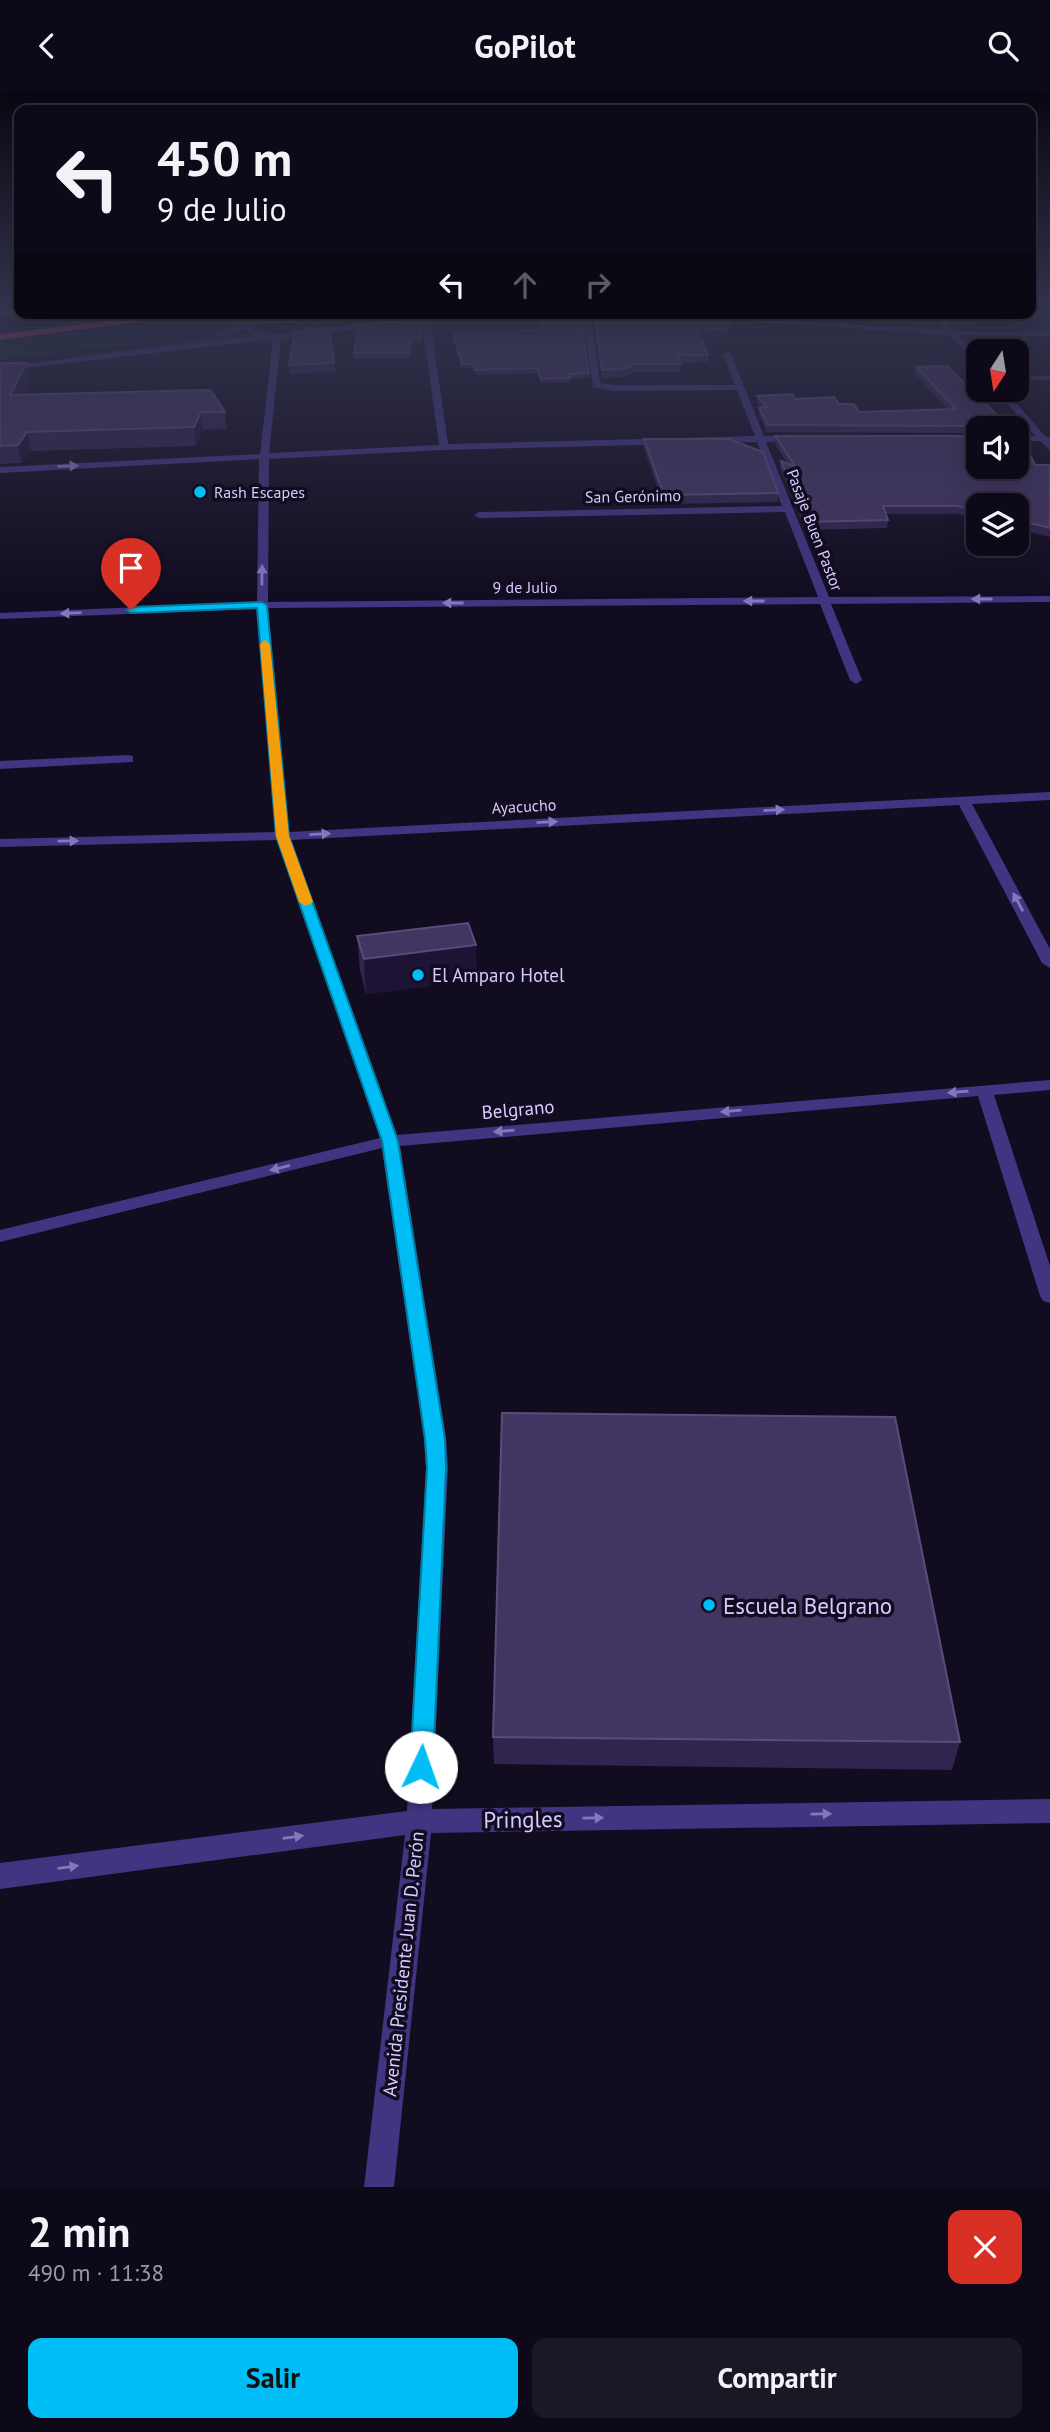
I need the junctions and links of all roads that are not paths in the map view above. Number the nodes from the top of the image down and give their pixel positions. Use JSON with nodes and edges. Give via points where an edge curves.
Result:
{"nodes":[{"id":1,"x":269,"y":401,"type":"edge"},
{"id":2,"x":436,"y":401,"type":"edge"},
{"id":3,"x":747,"y":401,"type":"edge"},
{"id":4,"x":1012,"y":403,"type":"edge"},
{"id":5,"x":760,"y":438,"type":"junction"},
{"id":6,"x":815,"y":438,"type":"edge"},
{"id":7,"x":1046,"y":439,"type":"edge"},
{"id":8,"x":444,"y":447,"type":"junction"},
{"id":9,"x":1050,"y":447,"type":"edge"},
{"id":10,"x":264,"y":456,"type":"junction"},
{"id":11,"x":0,"y":470,"type":"edge"},
{"id":12,"x":787,"y":509,"type":"junction"},
{"id":13,"x":479,"y":515,"type":"dead end"},
{"id":14,"x":1050,"y":599,"type":"edge"},
{"id":15,"x":824,"y":600,"type":"junction"},
{"id":16,"x":262,"y":605,"type":"junction"},
{"id":17,"x":0,"y":616,"type":"edge"},
{"id":18,"x":856,"y":680,"type":"dead end"},
{"id":19,"x":128,"y":759,"type":"dead end"},
{"id":20,"x":0,"y":765,"type":"edge"},
{"id":21,"x":1050,"y":796,"type":"edge"},
{"id":22,"x":964,"y":801,"type":"junction"},
{"id":23,"x":283,"y":836,"type":"junction"},
{"id":24,"x":0,"y":843,"type":"edge"},
{"id":25,"x":1050,"y":963,"type":"edge"},
{"id":26,"x":1050,"y":1085,"type":"edge"},
{"id":27,"x":984,"y":1089,"type":"junction"},
{"id":28,"x":390,"y":1141,"type":"junction"},
{"id":29,"x":0,"y":1236,"type":"edge"},
{"id":30,"x":1050,"y":1296,"type":"edge"},
{"id":31,"x":1050,"y":1811,"type":"edge"},
{"id":32,"x":419,"y":1821,"type":"junction"},
{"id":33,"x":0,"y":1876,"type":"edge"},
{"id":34,"x":380,"y":2187,"type":"edge"}],
"edges":[{"from":1,"to":10,"type":"street","name":"Avenida Presidente Juan D. Perón"},
{"from":2,"to":8,"type":"street"},
{"from":3,"to":5,"type":"street","name":"Pasaje Buen Pastor"},
{"from":4,"to":7,"type":"street"},
{"from":5,"to":6,"type":"street"},
{"from":5,"to":8,"type":"street"},
{"from":5,"to":12,"type":"street","name":"Pasaje Buen Pastor"},
{"from":7,"to":9,"type":"street"},
{"from":8,"to":10,"type":"street"},
{"from":11,"to":10,"type":"street","one_way":true},
{"from":16,"to":10,"type":"street","name":"Avenida Presidente Juan D. Perón","one_way":true},
{"from":12,"to":13,"type":"street","name":"San Gerónimo"},
{"from":12,"to":15,"type":"street","name":"Pasaje Buen Pastor"},
{"from":14,"to":15,"type":"street","name":"9 de Julio","one_way":true},
{"from":15,"to":16,"type":"street","name":"9 de Julio","one_way":true},
{"from":15,"to":18,"type":"street","name":"Pasaje Buen Pastor"},
{"from":16,"to":17,"type":"street","name":"9 de Julio","one_way":true},
{"from":16,"to":23,"type":"street","name":"Avenida Presidente Juan D. Perón"},
{"from":19,"to":20,"type":"street"},
{"from":21,"to":22,"type":"street","name":"Ayacucho"},
{"from":23,"to":22,"type":"street","name":"Ayacucho","one_way":true},
{"from":25,"to":22,"type":"street","one_way":true},
{"from":24,"to":23,"type":"street","name":"Ayacucho","one_way":true},
{"from":23,"to":28,"type":"street","name":"Avenida Presidente Juan D. Perón"},
{"from":26,"to":27,"type":"street","name":"Belgrano"},
{"from":27,"to":28,"type":"street","name":"Belgrano","one_way":true},
{"from":27,"to":30,"type":"street"},
{"from":28,"to":29,"type":"street","name":"Belgrano","one_way":true},
{"from":28,"to":32,"type":"street","name":"Avenida Presidente Juan D. Perón","via":[[437,1468]]},
{"from":32,"to":31,"type":"street","name":"Pringles","one_way":true},
{"from":33,"to":32,"type":"street","name":"Pringles","one_way":true},
{"from":32,"to":34,"type":"street","name":"Avenida Presidente Juan D. Perón"}]}
